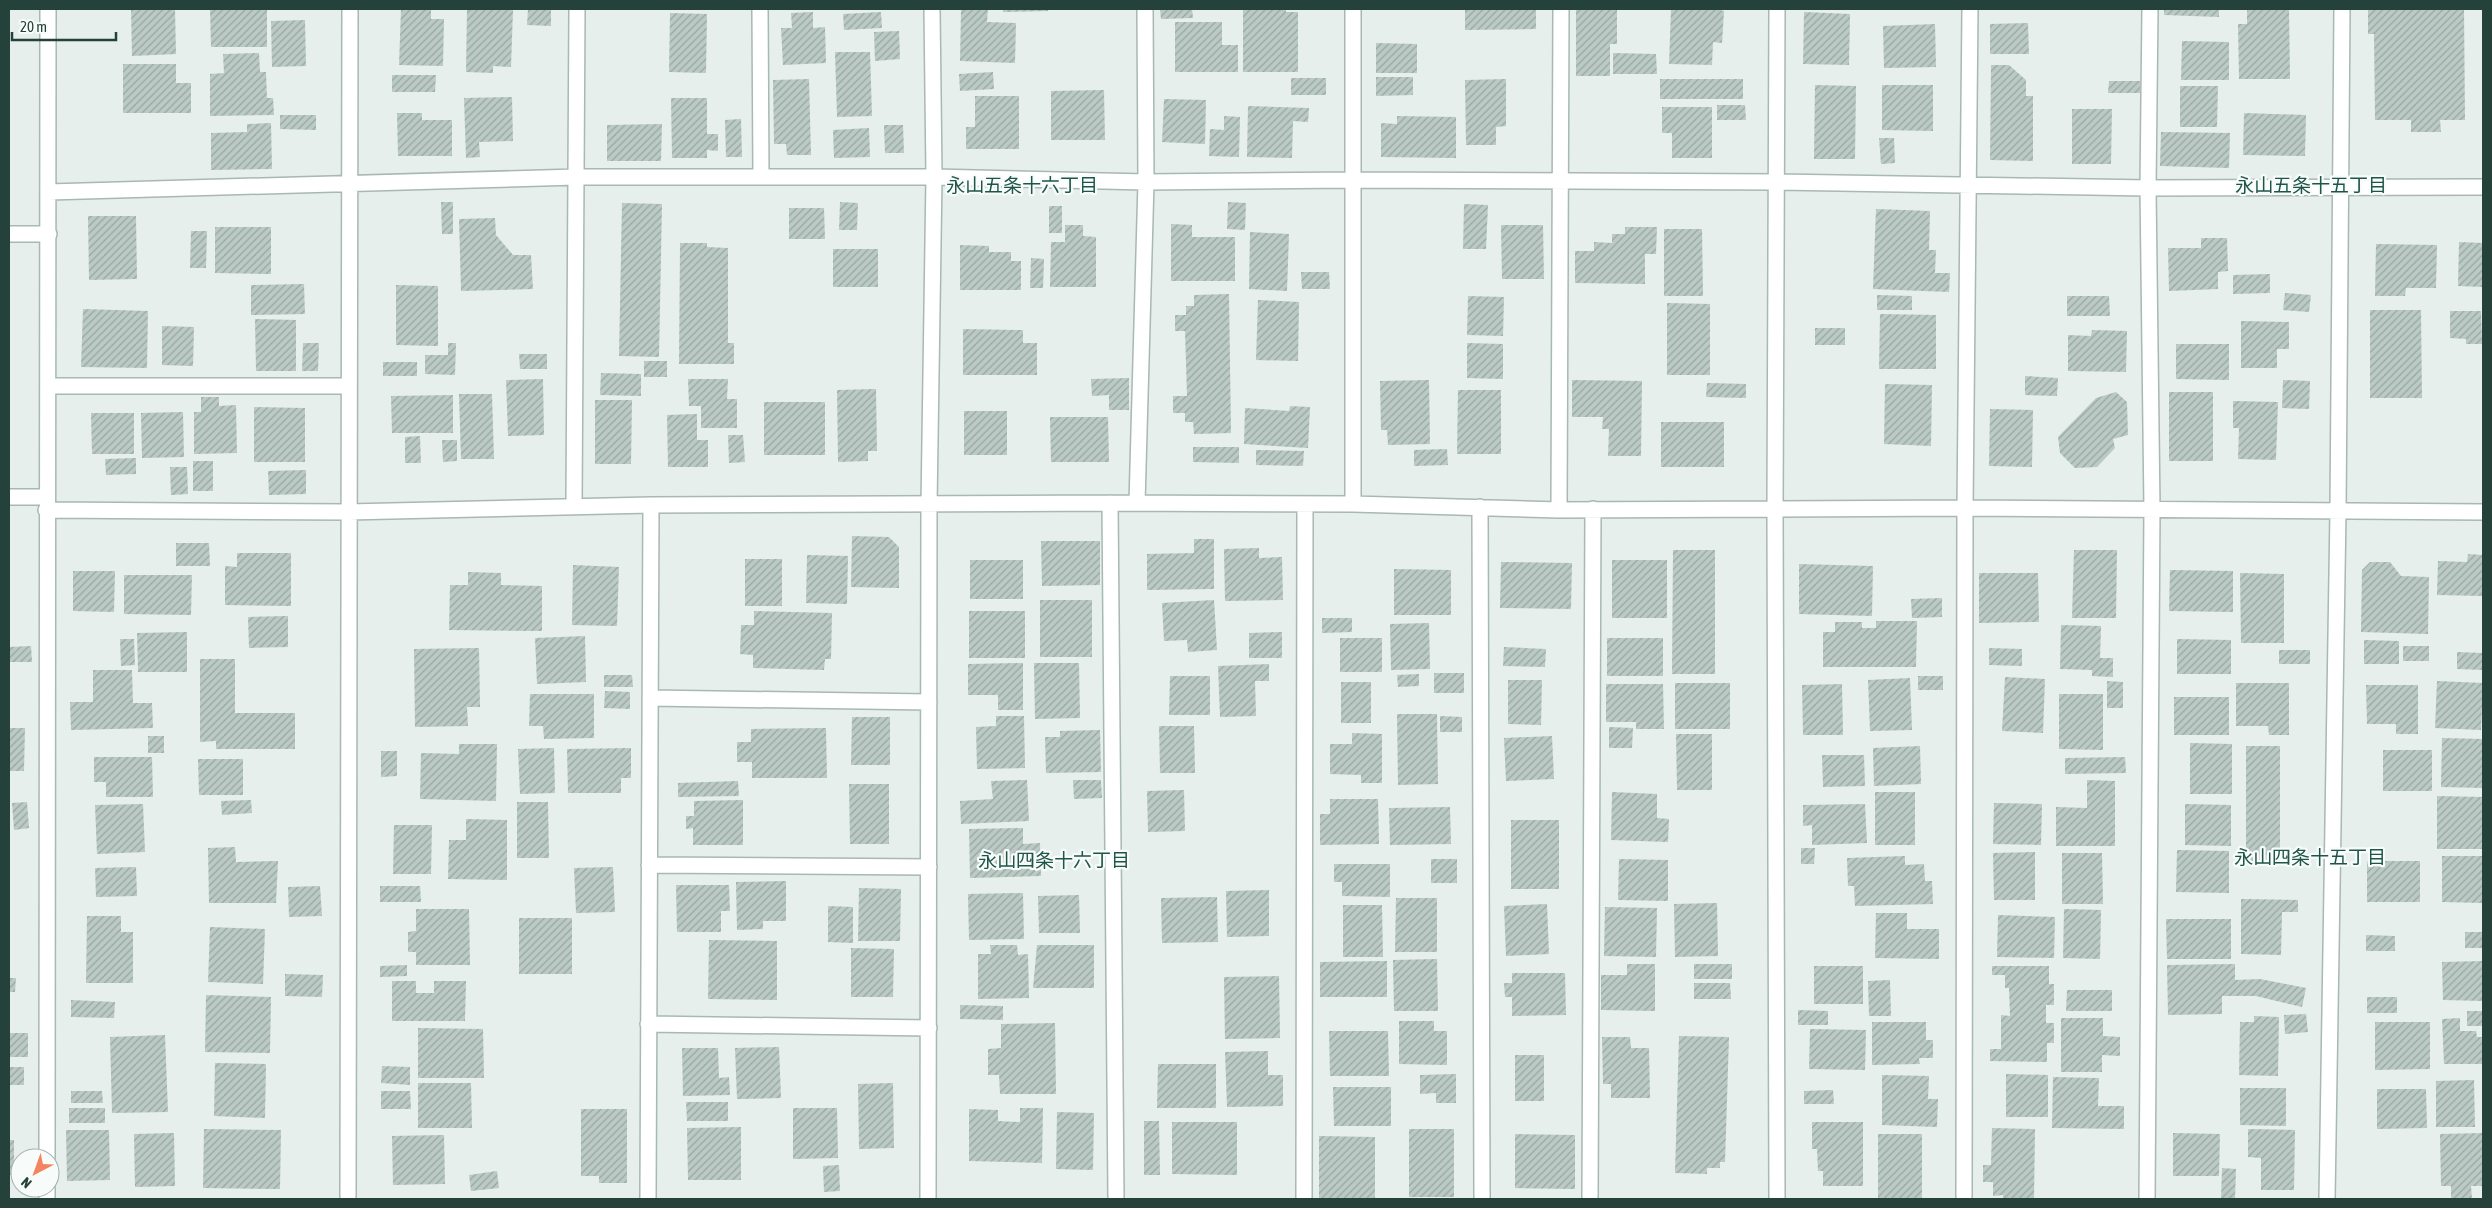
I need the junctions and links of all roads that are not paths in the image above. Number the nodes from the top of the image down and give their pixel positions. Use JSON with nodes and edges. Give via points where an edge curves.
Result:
{"nodes":[{"id":1,"x":48,"y":9,"type":"edge"},
{"id":2,"x":350,"y":9,"type":"edge"},
{"id":3,"x":576,"y":9,"type":"edge"},
{"id":4,"x":760,"y":9,"type":"edge"},
{"id":5,"x":932,"y":9,"type":"edge"},
{"id":6,"x":1145,"y":9,"type":"edge"},
{"id":7,"x":1353,"y":9,"type":"edge"},
{"id":8,"x":1561,"y":9,"type":"edge"},
{"id":9,"x":1777,"y":9,"type":"edge"},
{"id":10,"x":1970,"y":9,"type":"edge"},
{"id":11,"x":2150,"y":9,"type":"edge"},
{"id":12,"x":2342,"y":9,"type":"edge"},
{"id":13,"x":576,"y":177,"type":"junction"},
{"id":14,"x":761,"y":177,"type":"junction"},
{"id":15,"x":934,"y":177,"type":"junction"},
{"id":16,"x":1353,"y":180,"type":"junction"},
{"id":17,"x":1561,"y":181,"type":"junction"},
{"id":18,"x":1146,"y":182,"type":"junction"},
{"id":19,"x":1777,"y":182,"type":"junction"},
{"id":20,"x":349,"y":183,"type":"junction"},
{"id":21,"x":1968,"y":184,"type":"junction"},
{"id":22,"x":2342,"y":186,"type":"junction"},
{"id":23,"x":2483,"y":187,"type":"edge"},
{"id":24,"x":2148,"y":188,"type":"junction"},
{"id":25,"x":49,"y":192,"type":"junction"},
{"id":26,"x":9,"y":234,"type":"edge"},
{"id":27,"x":49,"y":234,"type":"junction"},
{"id":28,"x":48,"y":386,"type":"junction"},
{"id":29,"x":348,"y":386,"type":"junction"},
{"id":30,"x":9,"y":497,"type":"edge"},
{"id":31,"x":47,"y":503,"type":"junction"},
{"id":32,"x":1110,"y":503,"type":"junction"},
{"id":33,"x":1137,"y":504,"type":"junction"},
{"id":34,"x":1353,"y":504,"type":"junction"},
{"id":35,"x":651,"y":505,"type":"junction"},
{"id":36,"x":929,"y":505,"type":"junction"},
{"id":37,"x":1305,"y":505,"type":"junction"},
{"id":38,"x":574,"y":506,"type":"junction"},
{"id":39,"x":1480,"y":507,"type":"junction"},
{"id":40,"x":1965,"y":508,"type":"junction"},
{"id":41,"x":1593,"y":509,"type":"junction"},
{"id":42,"x":2152,"y":509,"type":"junction"},
{"id":43,"x":1559,"y":510,"type":"junction"},
{"id":44,"x":1775,"y":510,"type":"junction"},
{"id":45,"x":2338,"y":511,"type":"junction"},
{"id":46,"x":348,"y":512,"type":"junction"},
{"id":47,"x":2483,"y":512,"type":"edge"},
{"id":48,"x":650,"y":698,"type":"junction"},
{"id":49,"x":929,"y":702,"type":"junction"},
{"id":50,"x":649,"y":865,"type":"junction"},
{"id":51,"x":929,"y":867,"type":"junction"},
{"id":52,"x":648,"y":1024,"type":"junction"},
{"id":53,"x":929,"y":1028,"type":"junction"},
{"id":54,"x":47,"y":1148,"type":"edge"},
{"id":55,"x":348,"y":1199,"type":"edge"},
{"id":56,"x":648,"y":1199,"type":"edge"},
{"id":57,"x":928,"y":1199,"type":"edge"},
{"id":58,"x":1116,"y":1199,"type":"edge"},
{"id":59,"x":1304,"y":1199,"type":"edge"},
{"id":60,"x":1482,"y":1199,"type":"edge"},
{"id":61,"x":1590,"y":1199,"type":"edge"},
{"id":62,"x":1776,"y":1199,"type":"edge"},
{"id":63,"x":1964,"y":1199,"type":"edge"},
{"id":64,"x":2147,"y":1199,"type":"edge"},
{"id":65,"x":2327,"y":1199,"type":"edge"}],
"edges":[{"from":1,"to":25,"type":"street"},
{"from":2,"to":20,"type":"street"},
{"from":3,"to":13,"type":"street"},
{"from":4,"to":14,"type":"street"},
{"from":5,"to":15,"type":"street"},
{"from":6,"to":18,"type":"street"},
{"from":7,"to":16,"type":"street"},
{"from":8,"to":17,"type":"street"},
{"from":9,"to":19,"type":"street"},
{"from":10,"to":21,"type":"street"},
{"from":11,"to":24,"type":"street"},
{"from":12,"to":22,"type":"street"},
{"from":13,"to":14,"type":"street"},
{"from":13,"to":20,"type":"street"},
{"from":13,"to":38,"type":"street"},
{"from":14,"to":15,"type":"street"},
{"from":15,"to":18,"type":"street"},
{"from":15,"to":36,"type":"street"},
{"from":16,"to":17,"type":"street"},
{"from":16,"to":18,"type":"street"},
{"from":16,"to":34,"type":"street"},
{"from":17,"to":19,"type":"street"},
{"from":17,"to":43,"type":"street"},
{"from":18,"to":33,"type":"street"},
{"from":19,"to":21,"type":"street"},
{"from":19,"to":44,"type":"street"},
{"from":20,"to":25,"type":"street"},
{"from":20,"to":29,"type":"street"},
{"from":21,"to":24,"type":"street"},
{"from":21,"to":40,"type":"street"},
{"from":22,"to":23,"type":"street"},
{"from":22,"to":24,"type":"street"},
{"from":22,"to":45,"type":"street"},
{"from":24,"to":42,"type":"street"},
{"from":25,"to":27,"type":"street"},
{"from":26,"to":27,"type":"street"},
{"from":27,"to":28,"type":"street"},
{"from":28,"to":29,"type":"street"},
{"from":28,"to":31,"type":"street"},
{"from":29,"to":46,"type":"street"},
{"from":30,"to":31,"type":"street"},
{"from":31,"to":46,"type":"street"},
{"from":31,"to":54,"type":"street"},
{"from":32,"to":33,"type":"street"},
{"from":32,"to":36,"type":"street"},
{"from":32,"to":58,"type":"street"},
{"from":33,"to":37,"type":"street"},
{"from":34,"to":37,"type":"street"},
{"from":34,"to":39,"type":"street"},
{"from":35,"to":36,"type":"street"},
{"from":35,"to":38,"type":"street"},
{"from":35,"to":48,"type":"street"},
{"from":36,"to":49,"type":"street"},
{"from":37,"to":59,"type":"street"},
{"from":38,"to":46,"type":"street"},
{"from":39,"to":43,"type":"street"},
{"from":39,"to":60,"type":"street"},
{"from":40,"to":42,"type":"street"},
{"from":40,"to":44,"type":"street"},
{"from":40,"to":63,"type":"street"},
{"from":41,"to":43,"type":"street"},
{"from":41,"to":44,"type":"street"},
{"from":41,"to":61,"type":"street"},
{"from":42,"to":45,"type":"street"},
{"from":42,"to":64,"type":"street"},
{"from":44,"to":62,"type":"street"},
{"from":45,"to":47,"type":"street"},
{"from":45,"to":65,"type":"street"},
{"from":46,"to":55,"type":"street"},
{"from":48,"to":49,"type":"street"},
{"from":48,"to":50,"type":"street"},
{"from":49,"to":51,"type":"street"},
{"from":50,"to":51,"type":"street"},
{"from":50,"to":52,"type":"street"},
{"from":51,"to":53,"type":"street"},
{"from":52,"to":53,"type":"street"},
{"from":52,"to":56,"type":"street"},
{"from":53,"to":57,"type":"street"}]}
